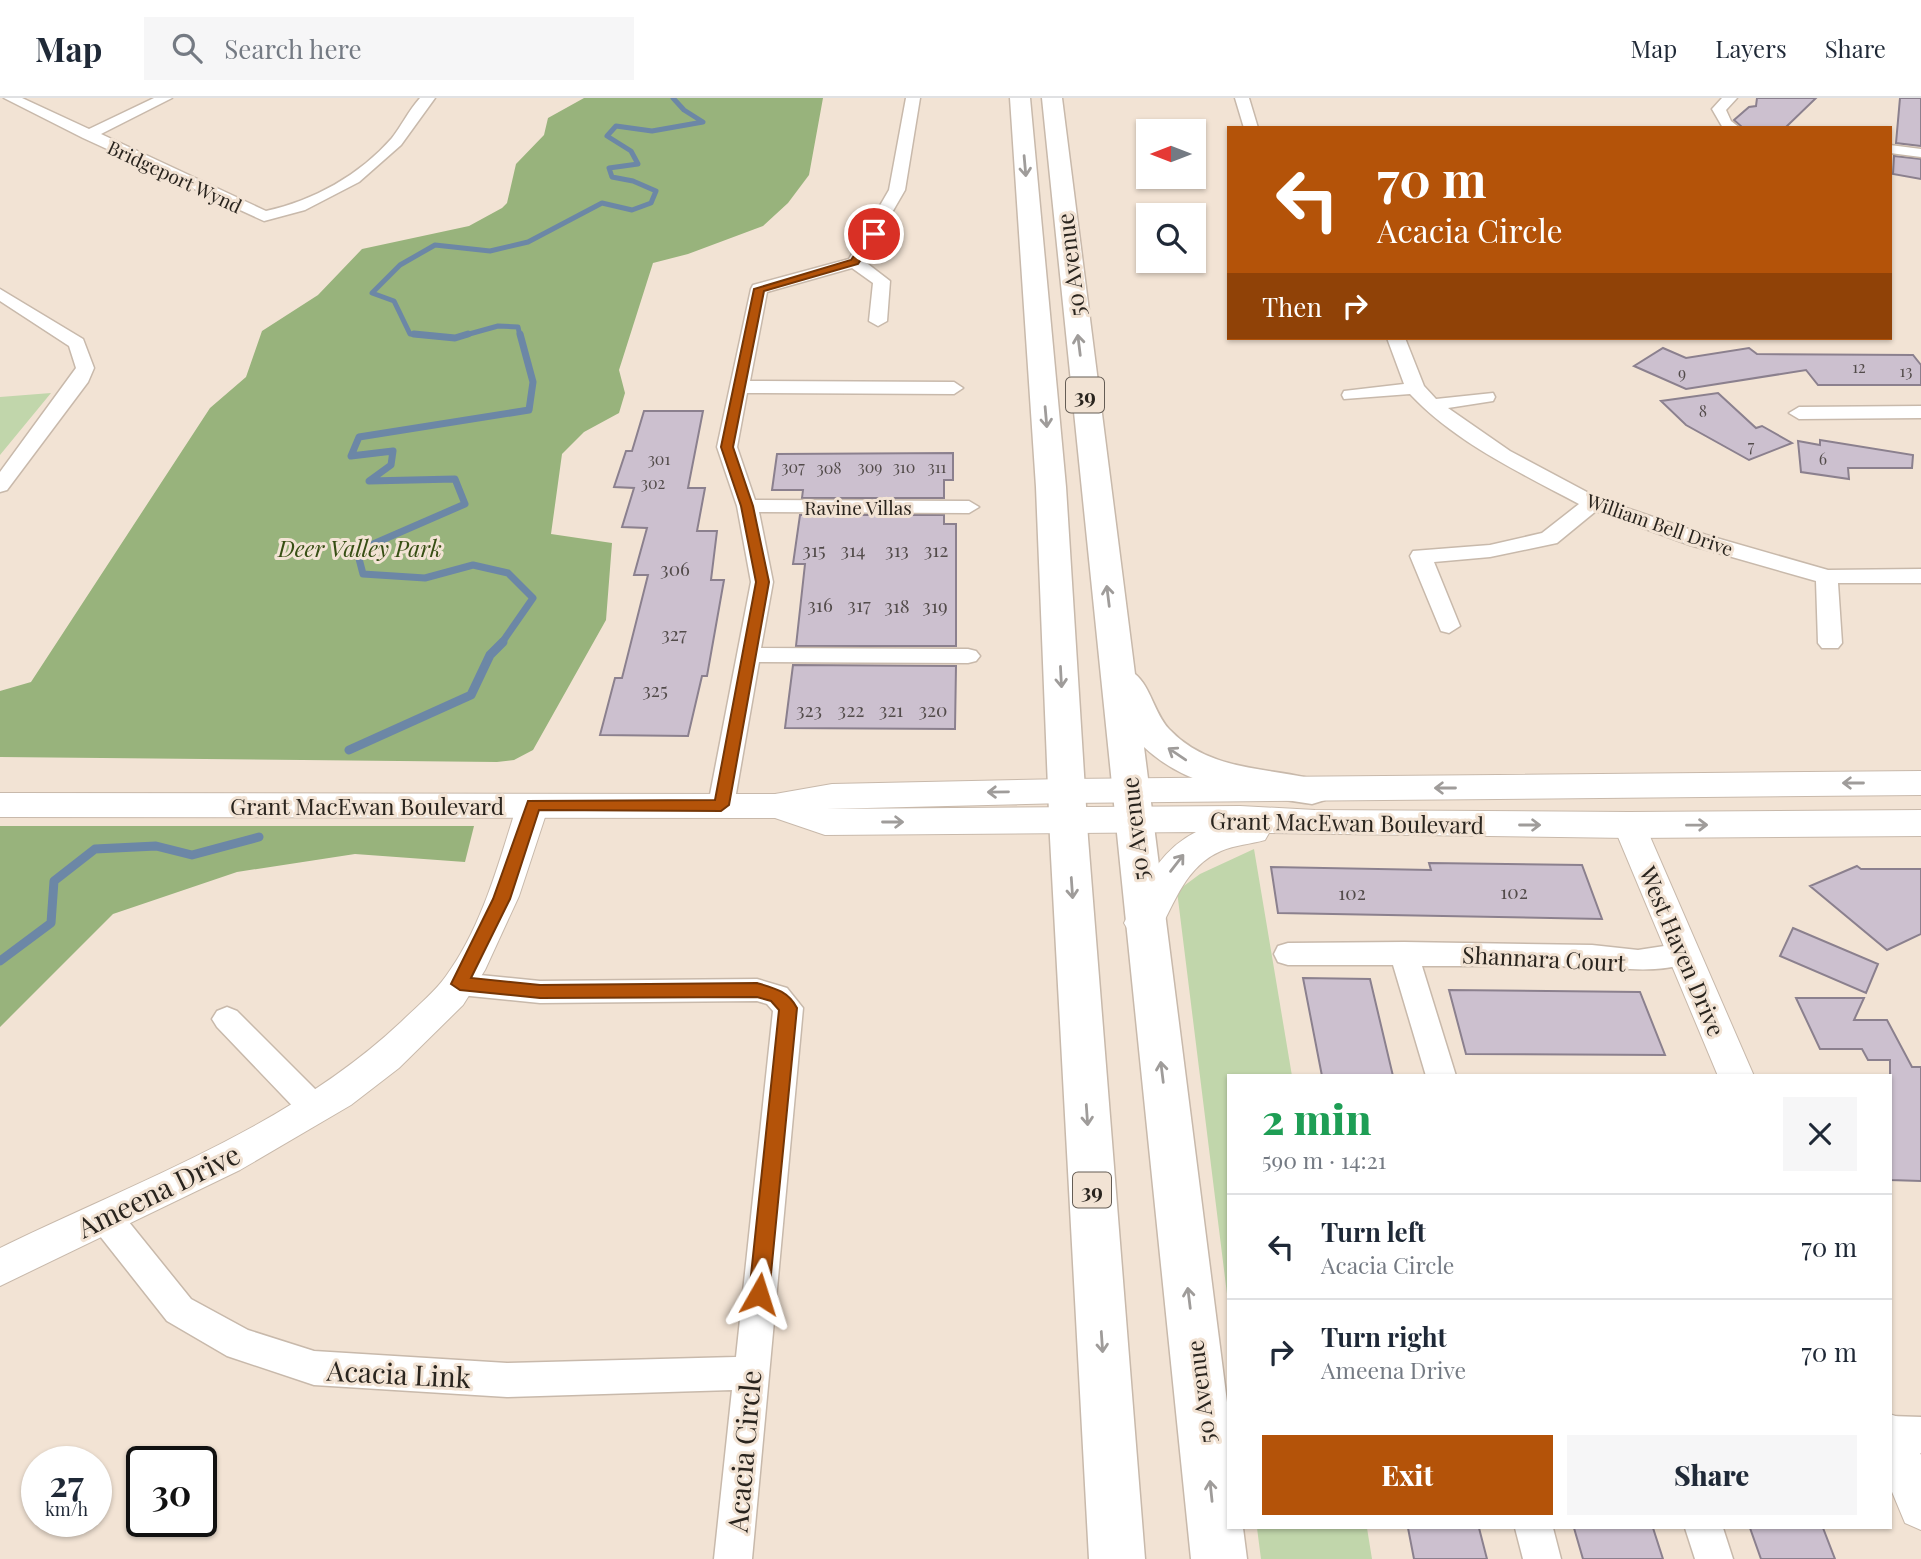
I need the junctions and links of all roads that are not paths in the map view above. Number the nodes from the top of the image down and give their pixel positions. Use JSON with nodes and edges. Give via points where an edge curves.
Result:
{"nodes":[{"id":1,"x":11,"y":98,"type":"edge"},
{"id":2,"x":165,"y":98,"type":"edge"},
{"id":3,"x":428,"y":98,"type":"edge"},
{"id":4,"x":913,"y":98,"type":"edge"},
{"id":5,"x":1020,"y":98,"type":"edge"},
{"id":6,"x":1052,"y":98,"type":"edge"},
{"id":7,"x":1242,"y":98,"type":"edge"},
{"id":8,"x":1730,"y":98,"type":"edge"},
{"id":9,"x":1250,"y":126,"type":"edge"},
{"id":10,"x":1730,"y":126,"type":"edge"},
{"id":11,"x":88,"y":135,"type":"junction"},
{"id":12,"x":1892,"y":149,"type":"edge"},
{"id":13,"x":1921,"y":153,"type":"edge"},
{"id":14,"x":855,"y":262,"type":"junction"},
{"id":15,"x":0,"y":294,"type":"edge"},
{"id":16,"x":878,"y":321,"type":"dead end"},
{"id":17,"x":1397,"y":340,"type":"edge"},
{"id":18,"x":740,"y":387,"type":"junction"},
{"id":19,"x":954,"y":388,"type":"dead end"},
{"id":20,"x":1415,"y":388,"type":"junction"},
{"id":21,"x":1351,"y":395,"type":"dead end"},
{"id":22,"x":1486,"y":397,"type":"dead end"},
{"id":23,"x":1431,"y":405,"type":"junction"},
{"id":24,"x":1921,"y":412,"type":"edge"},
{"id":25,"x":1799,"y":413,"type":"dead end"},
{"id":26,"x":0,"y":486,"type":"edge"},
{"id":27,"x":1593,"y":503,"type":"junction"},
{"id":28,"x":747,"y":506,"type":"junction"},
{"id":29,"x":969,"y":507,"type":"dead end"},
{"id":30,"x":1921,"y":576,"type":"edge"},
{"id":31,"x":1827,"y":577,"type":"junction"},
{"id":32,"x":1448,"y":626,"type":"dead end"},
{"id":33,"x":1830,"y":643,"type":"dead end"},
{"id":34,"x":750,"y":655,"type":"junction"},
{"id":35,"x":968,"y":656,"type":"dead end"},
{"id":36,"x":1116,"y":663,"type":"junction"},
{"id":37,"x":1921,"y":783,"type":"edge"},
{"id":38,"x":0,"y":805,"type":"edge"},
{"id":39,"x":533,"y":805,"type":"junction"},
{"id":40,"x":721,"y":805,"type":"junction"},
{"id":41,"x":1131,"y":805,"type":"junction"},
{"id":42,"x":1068,"y":806,"type":"junction"},
{"id":43,"x":1313,"y":807,"type":"junction"},
{"id":44,"x":1921,"y":823,"type":"edge"},
{"id":45,"x":1629,"y":825,"type":"junction"},
{"id":46,"x":1144,"y":923,"type":"junction"},
{"id":47,"x":1404,"y":953,"type":"junction"},
{"id":48,"x":1288,"y":954,"type":"dead end"},
{"id":49,"x":1684,"y":954,"type":"junction"},
{"id":50,"x":460,"y":984,"type":"junction"},
{"id":51,"x":227,"y":1019,"type":"dead end"},
{"id":52,"x":1440,"y":1074,"type":"edge"},
{"id":53,"x":1735,"y":1074,"type":"edge"},
{"id":54,"x":315,"y":1108,"type":"junction"},
{"id":55,"x":104,"y":1216,"type":"junction"},
{"id":56,"x":0,"y":1268,"type":"edge"},
{"id":57,"x":751,"y":1373,"type":"junction"},
{"id":58,"x":1892,"y":1435,"type":"edge"},
{"id":59,"x":1921,"y":1435,"type":"edge"},
{"id":60,"x":1892,"y":1440,"type":"edge"},
{"id":61,"x":1921,"y":1507,"type":"edge"},
{"id":62,"x":1534,"y":1529,"type":"edge"},
{"id":63,"x":1704,"y":1529,"type":"edge"},
{"id":64,"x":733,"y":1559,"type":"edge"},
{"id":65,"x":1117,"y":1559,"type":"edge"},
{"id":66,"x":1219,"y":1559,"type":"edge"},
{"id":67,"x":1542,"y":1559,"type":"edge"},
{"id":68,"x":1714,"y":1559,"type":"edge"}],
"edges":[{"from":1,"to":11,"type":"street","name":"Bridgeport Wynd"},
{"from":2,"to":11,"type":"street","name":"Bridgeport Wynd"},
{"from":3,"to":11,"type":"street","name":"Bridgeport Wynd","via":[[395,144],[360,176],[287,212],[264,216]]},
{"from":4,"to":14,"type":"street","via":[[897,190]]},
{"from":5,"to":42,"type":"main road","name":"50 Avenue","number":"39","one_way":true,"via":[[1051,486]]},
{"from":36,"to":6,"type":"main road","name":"50 Avenue","number":"39","one_way":true},
{"from":7,"to":9,"type":"street"},
{"from":8,"to":10,"type":"street","via":[[1719,109]]},
{"from":12,"to":13,"type":"street"},
{"from":14,"to":16,"type":"street","via":[[882,281]]},
{"from":14,"to":18,"type":"street","via":[[759,289]]},
{"from":15,"to":26,"type":"street","via":[[77,343],[85,368]]},
{"from":17,"to":20,"type":"street","name":"William Bell Drive"},
{"from":18,"to":19,"type":"street"},
{"from":18,"to":28,"type":"street","via":[[727,447]]},
{"from":20,"to":21,"type":"street"},
{"from":20,"to":23,"type":"street","name":"William Bell Drive"},
{"from":22,"to":23,"type":"street"},
{"from":23,"to":27,"type":"street","name":"William Bell Drive","via":[[1503,454]]},
{"from":24,"to":25,"type":"street"},
{"from":27,"to":31,"type":"street","name":"William Bell Drive"},
{"from":27,"to":32,"type":"street","via":[[1549,538],[1490,551],[1421,556]]},
{"from":28,"to":29,"type":"street","name":"Ravine Villas"},
{"from":28,"to":34,"type":"street","via":[[762,582]]},
{"from":30,"to":31,"type":"street","name":"William Bell Drive"},
{"from":31,"to":33,"type":"street"},
{"from":34,"to":35,"type":"street"},
{"from":34,"to":40,"type":"street"},
{"from":36,"to":41,"type":"main road","name":"50 Avenue","number":"39"},
{"from":43,"to":36,"type":"main road","one_way":true,"via":[[1203,770],[1171,751],[1147,724]]},
{"from":37,"to":43,"type":"main road","name":"Grant MacEwan Boulevard","one_way":true},
{"from":38,"to":39,"type":"main road","name":"Grant MacEwan Boulevard"},
{"from":39,"to":40,"type":"main road","name":"Grant MacEwan Boulevard"},
{"from":39,"to":50,"type":"street","name":"Ameena Drive","via":[[502,899]]},
{"from":40,"to":42,"type":"main road","name":"Grant MacEwan Boulevard","via":[[775,806],[825,822]]},
{"from":41,"to":42,"type":"main road","name":"Grant MacEwan Boulevard"},
{"from":41,"to":43,"type":"main road","name":"Grant MacEwan Boulevard","via":[[1240,819]]},
{"from":41,"to":46,"type":"main road","name":"50 Avenue","number":"39"},
{"from":42,"to":65,"type":"main road","name":"50 Avenue","number":"39","one_way":true},
{"from":43,"to":45,"type":"main road","name":"Grant MacEwan Boulevard","one_way":true},
{"from":46,"to":43,"type":"main road","one_way":true,"via":[[1168,874],[1191,849]]},
{"from":45,"to":44,"type":"main road","name":"Grant MacEwan Boulevard","one_way":true},
{"from":45,"to":49,"type":"street","name":"West Haven Drive"},
{"from":66,"to":46,"type":"main road","name":"50 Avenue","number":"39","one_way":true},
{"from":47,"to":48,"type":"street","name":"Shannara Court"},
{"from":47,"to":49,"type":"street","name":"Shannara Court","via":[[1592,956],[1629,963]]},
{"from":47,"to":52,"type":"street"},
{"from":49,"to":53,"type":"street","name":"West Haven Drive"},
{"from":50,"to":54,"type":"street","name":"Ameena Drive","via":[[387,1058]]},
{"from":50,"to":57,"type":"street","name":"Acacia Circle","via":[[540,992],[757,990],[777,996],[788,1008]]},
{"from":51,"to":54,"type":"street"},
{"from":54,"to":55,"type":"street","name":"Ameena Drive"},
{"from":55,"to":56,"type":"street","name":"Ameena Drive"},
{"from":55,"to":57,"type":"street","name":"Acacia Link","via":[[180,1310],[239,1344],[314,1368],[508,1380]]},
{"from":57,"to":64,"type":"street","name":"Acacia Circle"},
{"from":58,"to":59,"type":"street"},
{"from":60,"to":61,"type":"street"},
{"from":62,"to":67,"type":"street"},
{"from":63,"to":68,"type":"street"}]}
